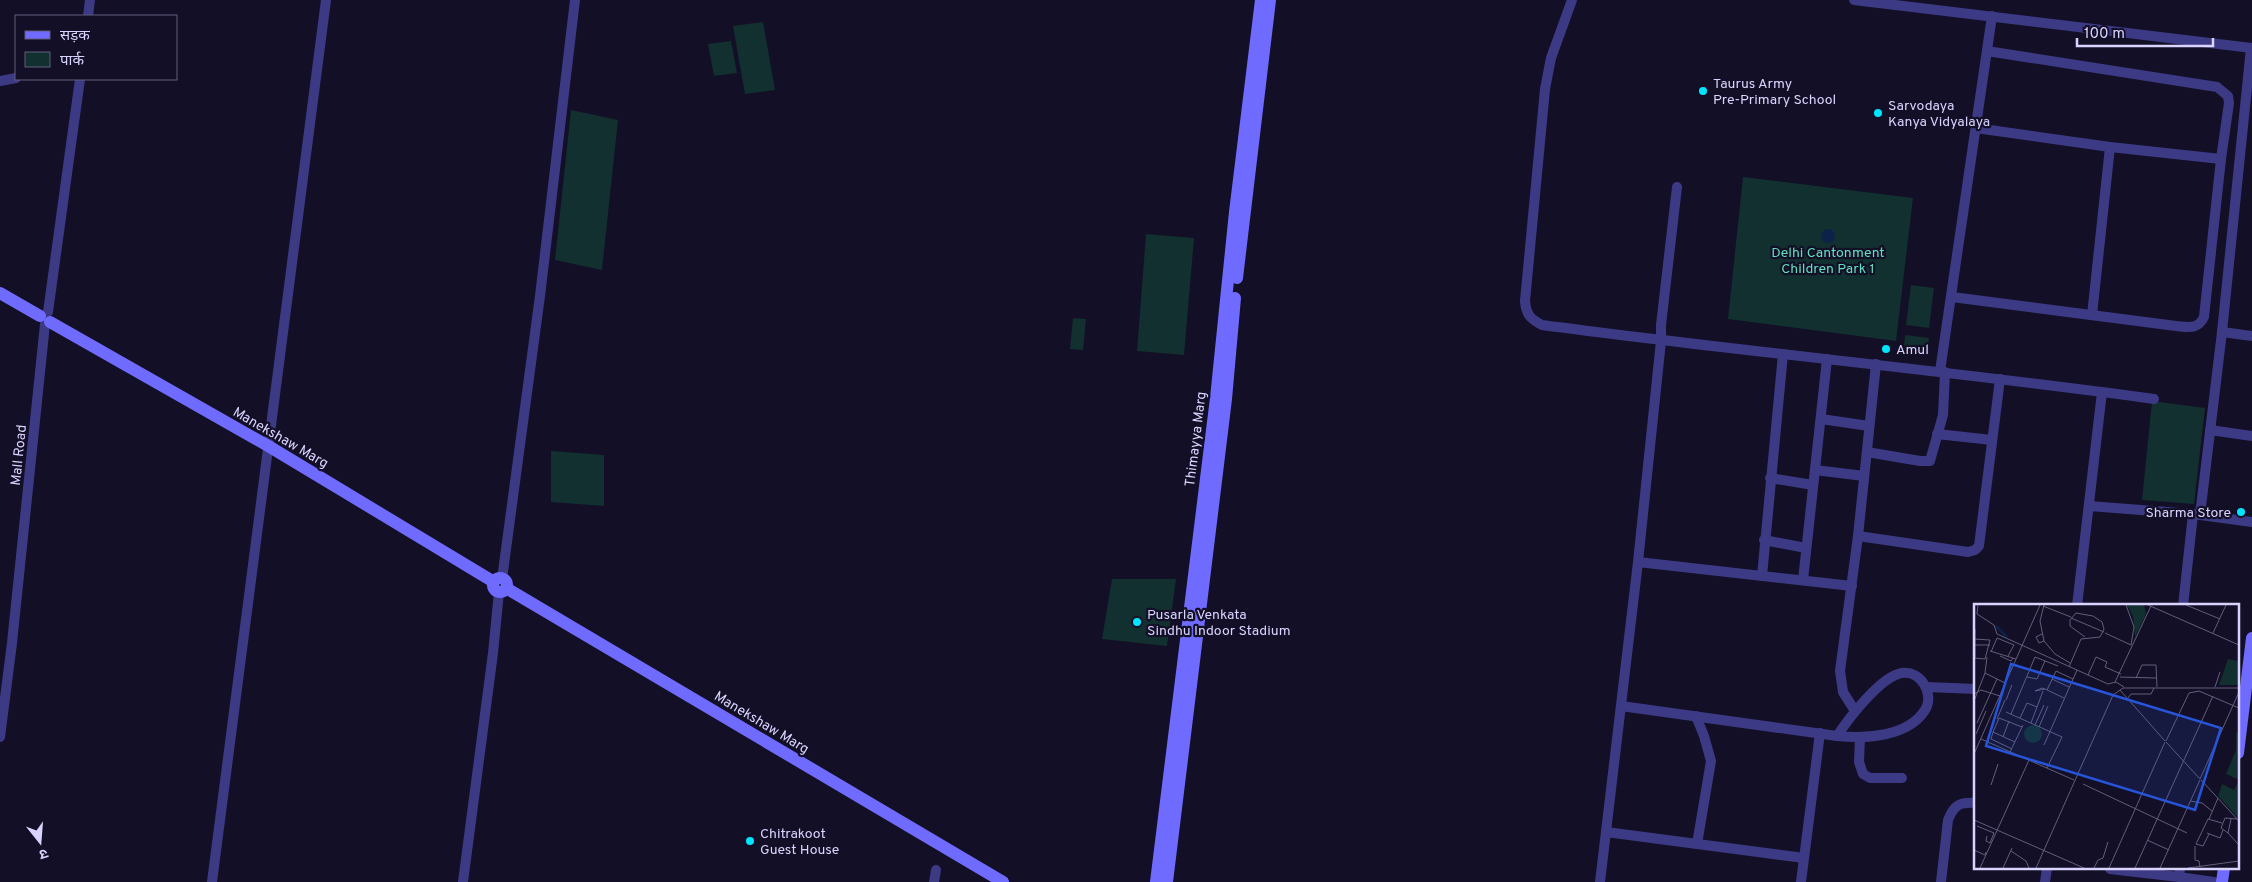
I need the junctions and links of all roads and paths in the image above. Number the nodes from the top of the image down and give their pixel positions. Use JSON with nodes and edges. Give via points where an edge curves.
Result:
{"nodes":[{"id":1,"x":90,"y":0,"type":"edge"},
{"id":2,"x":326,"y":0,"type":"edge"},
{"id":3,"x":575,"y":0,"type":"edge"},
{"id":4,"x":1261,"y":0,"type":"edge"},
{"id":5,"x":1270,"y":0,"type":"edge"},
{"id":6,"x":1572,"y":0,"type":"edge"},
{"id":7,"x":1854,"y":0,"type":"edge"},
{"id":8,"x":88,"y":15,"type":"edge"},
{"id":9,"x":1992,"y":16,"type":"junction"},
{"id":10,"x":2252,"y":48,"type":"edge"},
{"id":11,"x":1987,"y":51,"type":"junction"},
{"id":12,"x":15,"y":78,"type":"edge"},
{"id":13,"x":80,"y":80,"type":"edge"},
{"id":14,"x":0,"y":81,"type":"edge"},
{"id":15,"x":1976,"y":128,"type":"junction"},
{"id":16,"x":2110,"y":147,"type":"junction"},
{"id":17,"x":2221,"y":159,"type":"junction"},
{"id":18,"x":1677,"y":186,"type":"dead end"},
{"id":19,"x":0,"y":293,"type":"edge"},
{"id":20,"x":1952,"y":297,"type":"junction"},
{"id":21,"x":2092,"y":315,"type":"junction"},
{"id":22,"x":46,"y":319,"type":"junction"},
{"id":23,"x":2222,"y":332,"type":"junction"},
{"id":24,"x":2252,"y":336,"type":"edge"},
{"id":25,"x":1661,"y":341,"type":"junction"},
{"id":26,"x":1783,"y":354,"type":"junction"},
{"id":27,"x":1828,"y":359,"type":"junction"},
{"id":28,"x":1876,"y":364,"type":"junction"},
{"id":29,"x":1943,"y":371,"type":"junction"},
{"id":30,"x":2000,"y":379,"type":"junction"},
{"id":31,"x":2102,"y":392,"type":"junction"},
{"id":32,"x":1221,"y":399,"type":"junction"},
{"id":33,"x":2154,"y":399,"type":"dead end"},
{"id":34,"x":1821,"y":418,"type":"junction"},
{"id":35,"x":1869,"y":426,"type":"junction"},
{"id":36,"x":2210,"y":430,"type":"junction"},
{"id":37,"x":1937,"y":434,"type":"junction"},
{"id":38,"x":2252,"y":436,"type":"edge"},
{"id":39,"x":1992,"y":440,"type":"junction"},
{"id":40,"x":270,"y":447,"type":"junction"},
{"id":41,"x":1867,"y":452,"type":"junction"},
{"id":42,"x":1815,"y":470,"type":"junction"},
{"id":43,"x":1864,"y":476,"type":"junction"},
{"id":44,"x":1770,"y":478,"type":"junction"},
{"id":45,"x":1813,"y":485,"type":"junction"},
{"id":46,"x":2089,"y":506,"type":"junction"},
{"id":47,"x":2196,"y":514,"type":"junction"},
{"id":48,"x":2252,"y":522,"type":"edge"},
{"id":49,"x":1858,"y":536,"type":"junction"},
{"id":50,"x":1764,"y":540,"type":"junction"},
{"id":51,"x":1806,"y":548,"type":"junction"},
{"id":52,"x":1638,"y":562,"type":"junction"},
{"id":53,"x":1762,"y":576,"type":"junction"},
{"id":54,"x":1803,"y":580,"type":"junction"},
{"id":55,"x":500,"y":585,"type":"junction"},
{"id":56,"x":1852,"y":586,"type":"junction"},
{"id":57,"x":2077,"y":604,"type":"edge"},
{"id":58,"x":2183,"y":604,"type":"edge"},
{"id":59,"x":2252,"y":638,"type":"edge"},
{"id":60,"x":2250,"y":681,"type":"edge"},
{"id":61,"x":1927,"y":687,"type":"junction"},
{"id":62,"x":1974,"y":689,"type":"edge"},
{"id":63,"x":1621,"y":706,"type":"junction"},
{"id":64,"x":1855,"y":711,"type":"junction"},
{"id":65,"x":1696,"y":716,"type":"junction"},
{"id":66,"x":1820,"y":733,"type":"junction"},
{"id":67,"x":1837,"y":736,"type":"junction"},
{"id":68,"x":0,"y":737,"type":"edge"},
{"id":69,"x":1860,"y":737,"type":"junction"},
{"id":70,"x":2240,"y":741,"type":"edge"},
{"id":71,"x":1902,"y":778,"type":"dead end"},
{"id":72,"x":1974,"y":803,"type":"edge"},
{"id":73,"x":1606,"y":832,"type":"junction"},
{"id":74,"x":1697,"y":844,"type":"junction"},
{"id":75,"x":1804,"y":858,"type":"junction"},
{"id":76,"x":936,"y":870,"type":"dead end"},
{"id":77,"x":2138,"y":870,"type":"edge"},
{"id":78,"x":2179,"y":873,"type":"edge"},
{"id":79,"x":212,"y":882,"type":"edge"},
{"id":80,"x":463,"y":882,"type":"edge"},
{"id":81,"x":934,"y":882,"type":"edge"},
{"id":82,"x":1003,"y":882,"type":"edge"},
{"id":83,"x":1156,"y":882,"type":"edge"},
{"id":84,"x":1167,"y":882,"type":"edge"},
{"id":85,"x":1600,"y":882,"type":"edge"},
{"id":86,"x":1801,"y":882,"type":"edge"},
{"id":87,"x":1941,"y":882,"type":"edge"},
{"id":88,"x":2214,"y":882,"type":"edge"}],
"edges":[{"from":1,"to":8,"type":"street"},
{"from":2,"to":40,"type":"street"},
{"from":3,"to":55,"type":"street","via":[[540,296]]},
{"from":4,"to":32,"type":"street","name":"Thimayya Marg","via":[[1235,212]]},
{"from":5,"to":32,"type":"street","name":"Thimayya Marg"},
{"from":6,"to":25,"type":"street","via":[[1545,89],[1532,208],[1526,312],[1542,325]]},
{"from":7,"to":9,"type":"street"},
{"from":9,"to":10,"type":"street"},
{"from":9,"to":11,"type":"street"},
{"from":10,"to":23,"type":"street"},
{"from":11,"to":15,"type":"street"},
{"from":11,"to":17,"type":"street","via":[[2218,87],[2228,96],[2229,103]]},
{"from":12,"to":14,"type":"street"},
{"from":13,"to":22,"type":"street","name":"Mall Road"},
{"from":15,"to":16,"type":"street"},
{"from":15,"to":20,"type":"street"},
{"from":16,"to":17,"type":"street"},
{"from":16,"to":21,"type":"street"},
{"from":17,"to":21,"type":"street","via":[[2206,310],[2201,324],[2195,327],[2176,326]]},
{"from":18,"to":25,"type":"street"},
{"from":19,"to":22,"type":"street","name":"Manekshaw Marg"},
{"from":20,"to":21,"type":"street"},
{"from":20,"to":29,"type":"street"},
{"from":22,"to":40,"type":"street","name":"Manekshaw Marg"},
{"from":22,"to":68,"type":"street","name":"Mall Road"},
{"from":23,"to":24,"type":"street"},
{"from":23,"to":36,"type":"street"},
{"from":25,"to":26,"type":"street"},
{"from":25,"to":52,"type":"street"},
{"from":26,"to":27,"type":"street"},
{"from":26,"to":44,"type":"street"},
{"from":27,"to":28,"type":"street"},
{"from":27,"to":34,"type":"street"},
{"from":28,"to":29,"type":"street"},
{"from":28,"to":35,"type":"street"},
{"from":29,"to":30,"type":"street"},
{"from":29,"to":37,"type":"street","via":[[1944,404]]},
{"from":30,"to":31,"type":"street"},
{"from":30,"to":39,"type":"street"},
{"from":31,"to":33,"type":"street"},
{"from":31,"to":46,"type":"street"},
{"from":32,"to":83,"type":"street","name":"Thimayya Marg"},
{"from":32,"to":84,"type":"street","name":"Thimayya Marg"},
{"from":34,"to":35,"type":"street"},
{"from":34,"to":42,"type":"street"},
{"from":35,"to":41,"type":"street"},
{"from":36,"to":38,"type":"street"},
{"from":36,"to":47,"type":"street"},
{"from":37,"to":39,"type":"street"},
{"from":37,"to":41,"type":"street","via":[[1932,458],[1928,462]]},
{"from":39,"to":49,"type":"street","via":[[1979,546],[1975,550],[1968,552]]},
{"from":40,"to":55,"type":"street","name":"Manekshaw Marg"},
{"from":40,"to":79,"type":"street"},
{"from":41,"to":43,"type":"street"},
{"from":42,"to":43,"type":"street"},
{"from":42,"to":45,"type":"street"},
{"from":43,"to":49,"type":"street"},
{"from":44,"to":45,"type":"street"},
{"from":44,"to":50,"type":"street"},
{"from":45,"to":51,"type":"street"},
{"from":46,"to":47,"type":"street"},
{"from":46,"to":57,"type":"street"},
{"from":47,"to":48,"type":"street"},
{"from":47,"to":58,"type":"street"},
{"from":49,"to":56,"type":"street"},
{"from":50,"to":51,"type":"street"},
{"from":50,"to":53,"type":"street"},
{"from":51,"to":54,"type":"street"},
{"from":52,"to":53,"type":"street"},
{"from":52,"to":63,"type":"street"},
{"from":53,"to":54,"type":"street"},
{"from":54,"to":56,"type":"street"},
{"from":55,"to":80,"type":"street"},
{"from":55,"to":82,"type":"street","name":"Manekshaw Marg"},
{"from":56,"to":64,"type":"street","via":[[1840,670],[1843,692]]},
{"from":59,"to":60,"type":"street"},
{"from":60,"to":70,"type":"street"},
{"from":61,"to":62,"type":"street"},
{"from":61,"to":64,"type":"street","via":[[1917,677],[1902,673],[1883,683]]},
{"from":61,"to":69,"type":"street","via":[[1929,701],[1925,711],[1913,721],[1887,733]]},
{"from":63,"to":65,"type":"street"},
{"from":63,"to":73,"type":"street"},
{"from":64,"to":67,"type":"street"},
{"from":65,"to":66,"type":"street"},
{"from":65,"to":74,"type":"street","via":[[1710,762]]},
{"from":66,"to":67,"type":"street"},
{"from":66,"to":75,"type":"street"},
{"from":67,"to":69,"type":"street"},
{"from":69,"to":71,"type":"street","via":[[1859,762],[1863,774],[1870,778]]},
{"from":72,"to":87,"type":"street","via":[[1962,802],[1955,806],[1948,820]]},
{"from":73,"to":74,"type":"street"},
{"from":73,"to":85,"type":"street"},
{"from":74,"to":75,"type":"street"},
{"from":75,"to":86,"type":"street"},
{"from":76,"to":81,"type":"street"},
{"from":77,"to":78,"type":"street"},
{"from":78,"to":88,"type":"street"}]}
